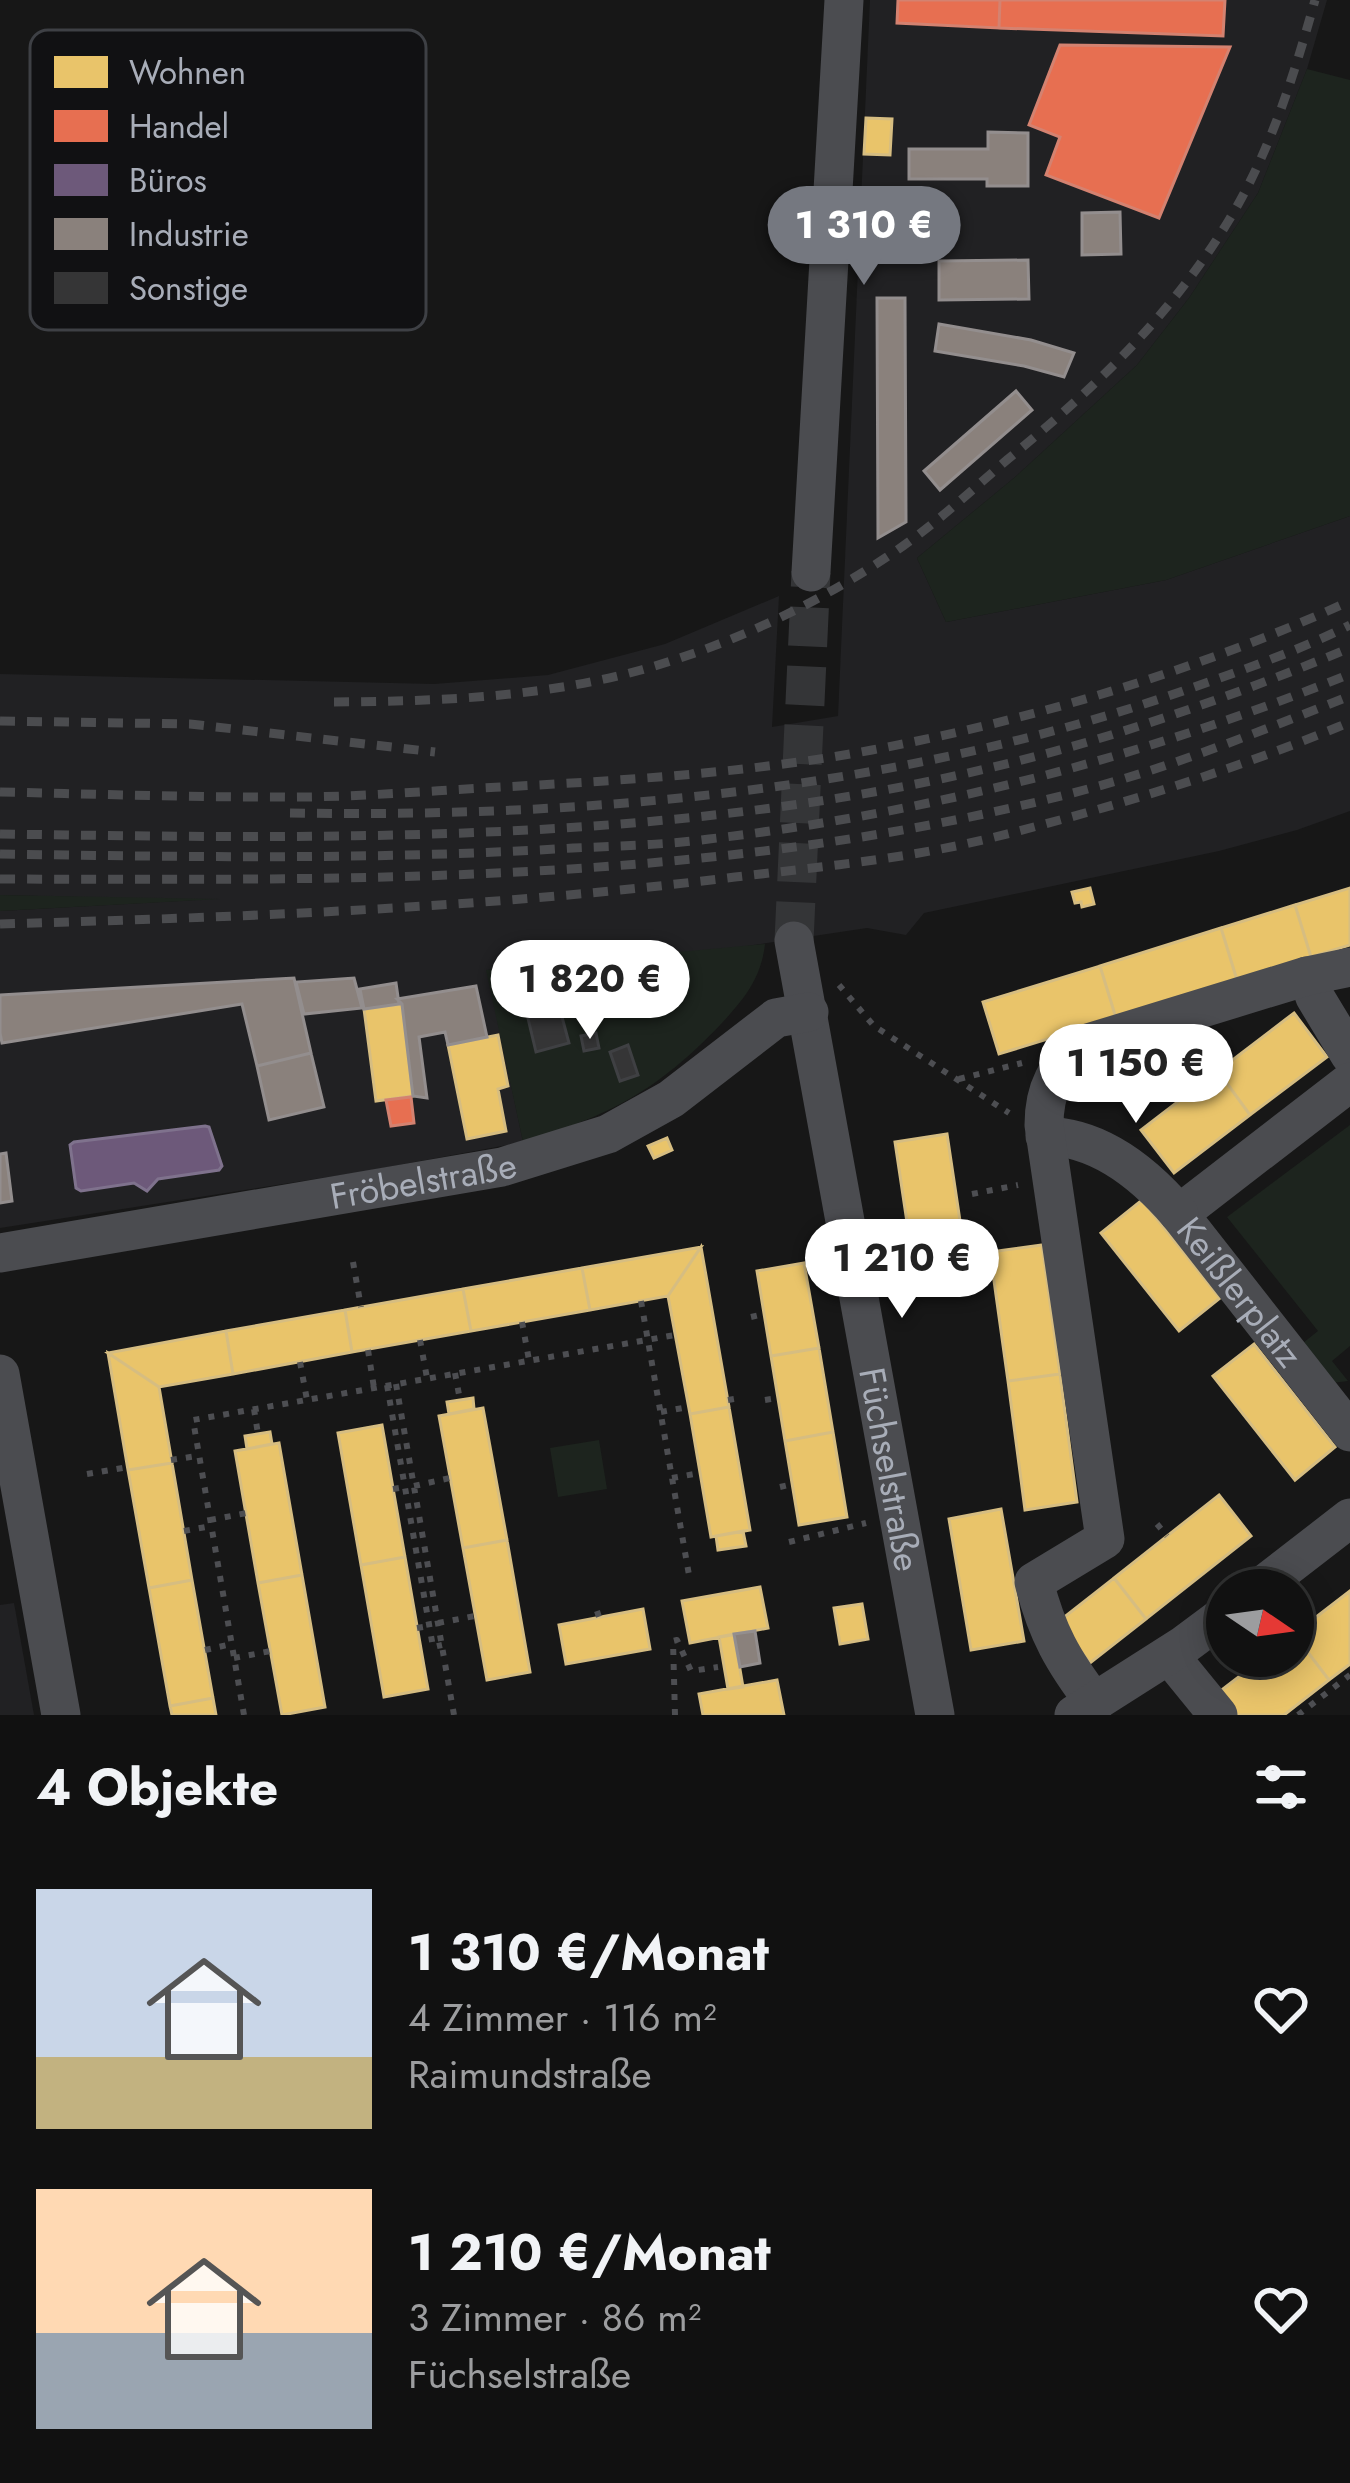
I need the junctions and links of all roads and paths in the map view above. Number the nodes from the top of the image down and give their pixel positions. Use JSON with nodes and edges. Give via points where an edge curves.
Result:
{"nodes":[{"id":1,"x":844,"y":0,"type":"edge"},
{"id":2,"x":811,"y":572,"type":"tunnel mouth"},
{"id":3,"x":794,"y":941,"type":"tunnel mouth"},
{"id":4,"x":1350,"y":968,"type":"edge"},
{"id":5,"x":1307,"y":976,"type":"junction"},
{"id":6,"x":817,"y":995,"type":"junction"},
{"id":7,"x":1350,"y":1055,"type":"edge"},
{"id":8,"x":1059,"y":1067,"type":"junction"},
{"id":9,"x":958,"y":1080,"type":"junction"},
{"id":10,"x":1350,"y":1082,"type":"edge"},
{"id":11,"x":1044,"y":1131,"type":"junction"},
{"id":12,"x":1051,"y":1179,"type":"junction"},
{"id":13,"x":971,"y":1194,"type":"dead end"},
{"id":14,"x":1179,"y":1214,"type":"junction"},
{"id":15,"x":0,"y":1253,"type":"edge"},
{"id":16,"x":353,"y":1262,"type":"dead end"},
{"id":17,"x":641,"y":1301,"type":"dead end"},
{"id":18,"x":361,"y":1307,"type":"dead end"},
{"id":19,"x":764,"y":1314,"type":"dead end"},
{"id":20,"x":751,"y":1317,"type":"dead end"},
{"id":21,"x":522,"y":1322,"type":"dead end"},
{"id":22,"x":675,"y":1335,"type":"dead end"},
{"id":23,"x":420,"y":1340,"type":"dead end"},
{"id":24,"x":648,"y":1340,"type":"junction"},
{"id":25,"x":368,"y":1350,"type":"dead end"},
{"id":26,"x":529,"y":1360,"type":"junction"},
{"id":27,"x":300,"y":1361,"type":"dead end"},
{"id":28,"x":455,"y":1373,"type":"junction"},
{"id":29,"x":0,"y":1374,"type":"edge"},
{"id":30,"x":427,"y":1378,"type":"junction"},
{"id":31,"x":391,"y":1385,"type":"junction"},
{"id":32,"x":374,"y":1388,"type":"junction"},
{"id":33,"x":778,"y":1397,"type":"dead end"},
{"id":34,"x":307,"y":1400,"type":"junction"},
{"id":35,"x":460,"y":1400,"type":"dead end"},
{"id":36,"x":765,"y":1400,"type":"dead end"},
{"id":37,"x":688,"y":1407,"type":"dead end"},
{"id":38,"x":254,"y":1409,"type":"junction"},
{"id":39,"x":1344,"y":1410,"type":"edge"},
{"id":40,"x":661,"y":1412,"type":"junction"},
{"id":41,"x":258,"y":1434,"type":"dead end"},
{"id":42,"x":199,"y":1455,"type":"junction"},
{"id":43,"x":171,"y":1460,"type":"dead end"},
{"id":44,"x":128,"y":1467,"type":"dead end"},
{"id":45,"x":700,"y":1473,"type":"dead end"},
{"id":46,"x":87,"y":1474,"type":"dead end"},
{"id":47,"x":451,"y":1478,"type":"dead end"},
{"id":48,"x":672,"y":1478,"type":"junction"},
{"id":49,"x":793,"y":1484,"type":"dead end"},
{"id":50,"x":409,"y":1486,"type":"junction"},
{"id":51,"x":780,"y":1487,"type":"dead end"},
{"id":52,"x":393,"y":1489,"type":"dead end"},
{"id":53,"x":247,"y":1513,"type":"dead end"},
{"id":54,"x":1350,"y":1518,"type":"edge"},
{"id":55,"x":210,"y":1523,"type":"junction"},
{"id":56,"x":862,"y":1524,"type":"dead end"},
{"id":57,"x":1157,"y":1524,"type":"dead end"},
{"id":58,"x":184,"y":1531,"type":"dead end"},
{"id":59,"x":1168,"y":1536,"type":"dead end"},
{"id":60,"x":789,"y":1542,"type":"dead end"},
{"id":61,"x":1284,"y":1569,"type":"edge"},
{"id":62,"x":689,"y":1575,"type":"dead end"},
{"id":63,"x":475,"y":1616,"type":"dead end"},
{"id":64,"x":434,"y":1624,"type":"junction"},
{"id":65,"x":417,"y":1628,"type":"dead end"},
{"id":66,"x":1206,"y":1628,"type":"edge"},
{"id":67,"x":232,"y":1644,"type":"junction"},
{"id":68,"x":205,"y":1650,"type":"dead end"},
{"id":69,"x":271,"y":1651,"type":"dead end"},
{"id":70,"x":1169,"y":1655,"type":"junction"},
{"id":71,"x":234,"y":1658,"type":"junction"},
{"id":72,"x":718,"y":1667,"type":"dead end"},
{"id":73,"x":1350,"y":1675,"type":"edge"},
{"id":74,"x":1084,"y":1709,"type":"edge"},
{"id":75,"x":61,"y":1715,"type":"edge"},
{"id":76,"x":244,"y":1715,"type":"edge"},
{"id":77,"x":454,"y":1715,"type":"edge"},
{"id":78,"x":675,"y":1715,"type":"edge"},
{"id":79,"x":935,"y":1715,"type":"edge"},
{"id":80,"x":1218,"y":1715,"type":"edge"},
{"id":81,"x":1298,"y":1715,"type":"edge"}],
"edges":[{"from":1,"to":2,"type":"street"},
{"from":3,"to":6,"type":"street","name":"Füchselstraße"},
{"from":4,"to":5,"type":"street"},
{"from":5,"to":7,"type":"street"},
{"from":5,"to":8,"type":"street","via":[[1084,1044]]},
{"from":6,"to":9,"type":"path","via":[[835,980],[874,1026]]},
{"from":6,"to":15,"type":"street","name":"Fröbelstraße","via":[[671,1099],[557,1153]]},
{"from":6,"to":79,"type":"street","name":"Füchselstraße"},
{"from":8,"to":9,"type":"path","via":[[1036,1059]]},
{"from":8,"to":11,"type":"street"},
{"from":9,"to":11,"type":"path"},
{"from":10,"to":14,"type":"street","name":"Keißlerplatz"},
{"from":11,"to":12,"type":"street"},
{"from":11,"to":14,"type":"street","via":[[1116,1158],[1149,1179]]},
{"from":12,"to":13,"type":"path"},
{"from":12,"to":74,"type":"street","via":[[1105,1539],[1034,1582]]},
{"from":14,"to":39,"type":"street","name":"Keißlerplatz"},
{"from":16,"to":18,"type":"path"},
{"from":17,"to":24,"type":"path"},
{"from":19,"to":20,"type":"path"},
{"from":21,"to":26,"type":"path"},
{"from":22,"to":24,"type":"path"},
{"from":23,"to":30,"type":"path"},
{"from":24,"to":26,"type":"path"},
{"from":24,"to":40,"type":"path"},
{"from":25,"to":32,"type":"path"},
{"from":26,"to":28,"type":"path"},
{"from":27,"to":34,"type":"path"},
{"from":28,"to":30,"type":"path"},
{"from":28,"to":35,"type":"path"},
{"from":29,"to":75,"type":"street"},
{"from":30,"to":31,"type":"path"},
{"from":31,"to":32,"type":"path"},
{"from":31,"to":50,"type":"path"},
{"from":32,"to":34,"type":"path"},
{"from":33,"to":36,"type":"path"},
{"from":34,"to":38,"type":"path"},
{"from":37,"to":40,"type":"path"},
{"from":38,"to":41,"type":"path"},
{"from":38,"to":42,"type":"path","via":[[193,1420]]},
{"from":40,"to":48,"type":"path"},
{"from":42,"to":43,"type":"path"},
{"from":42,"to":55,"type":"path"},
{"from":44,"to":46,"type":"path"},
{"from":45,"to":48,"type":"path"},
{"from":47,"to":50,"type":"path"},
{"from":48,"to":62,"type":"path"},
{"from":49,"to":51,"type":"path"},
{"from":50,"to":52,"type":"path"},
{"from":50,"to":64,"type":"path"},
{"from":53,"to":55,"type":"path"},
{"from":54,"to":61,"type":"street"},
{"from":55,"to":58,"type":"path"},
{"from":55,"to":67,"type":"path"},
{"from":56,"to":60,"type":"path"},
{"from":57,"to":59,"type":"path"},
{"from":63,"to":64,"type":"path"},
{"from":64,"to":65,"type":"path"},
{"from":64,"to":77,"type":"path"},
{"from":66,"to":70,"type":"street"},
{"from":67,"to":68,"type":"path"},
{"from":67,"to":71,"type":"path"},
{"from":69,"to":71,"type":"path"},
{"from":70,"to":74,"type":"street"},
{"from":70,"to":80,"type":"street"},
{"from":71,"to":76,"type":"path"},
{"from":72,"to":78,"type":"path","via":[[691,1671],[673,1641]]},
{"from":73,"to":81,"type":"path"}]}
